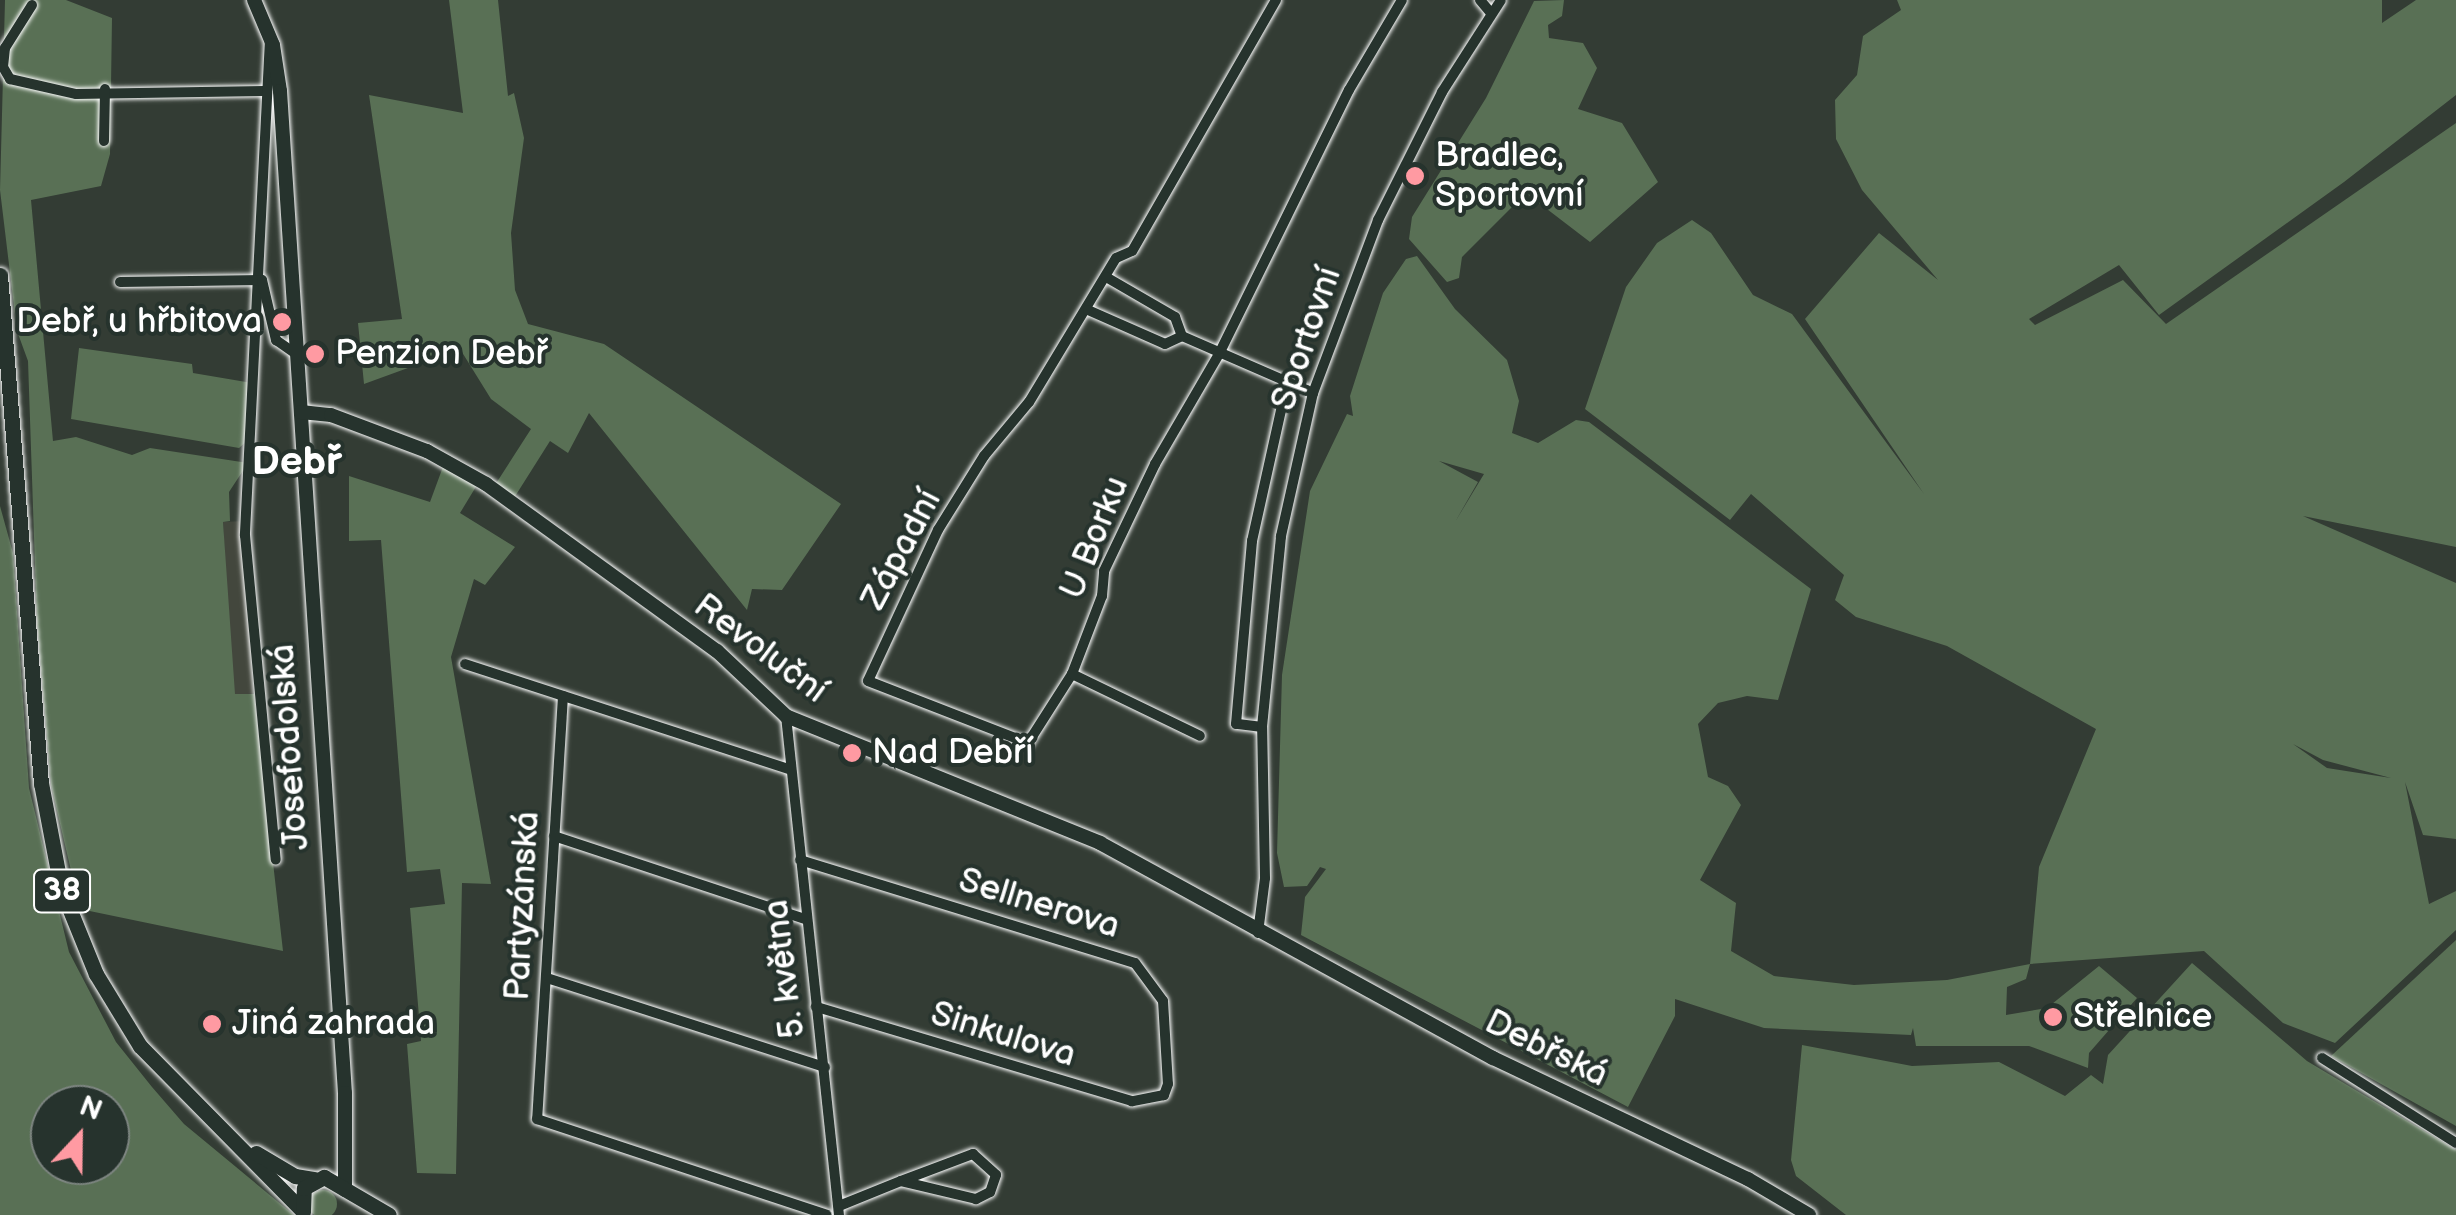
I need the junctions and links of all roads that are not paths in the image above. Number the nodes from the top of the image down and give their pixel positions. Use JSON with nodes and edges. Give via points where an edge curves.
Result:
{"nodes":[{"id":1,"x":254,"y":0,"type":"edge"},
{"id":2,"x":1276,"y":0,"type":"edge"},
{"id":3,"x":1402,"y":0,"type":"edge"},
{"id":4,"x":1480,"y":0,"type":"edge"},
{"id":5,"x":1501,"y":0,"type":"edge"},
{"id":6,"x":32,"y":5,"type":"dead end"},
{"id":7,"x":1491,"y":12,"type":"junction"},
{"id":8,"x":270,"y":38,"type":"junction"},
{"id":9,"x":104,"y":89,"type":"junction"},
{"id":10,"x":264,"y":91,"type":"junction"},
{"id":11,"x":104,"y":140,"type":"dead end"},
{"id":12,"x":0,"y":275,"type":"edge"},
{"id":13,"x":1106,"y":277,"type":"junction"},
{"id":14,"x":262,"y":280,"type":"junction"},
{"id":15,"x":120,"y":282,"type":"dead end"},
{"id":16,"x":1088,"y":310,"type":"junction"},
{"id":17,"x":1182,"y":336,"type":"junction"},
{"id":18,"x":296,"y":354,"type":"junction"},
{"id":19,"x":1219,"y":354,"type":"junction"},
{"id":20,"x":1287,"y":383,"type":"junction"},
{"id":21,"x":1313,"y":393,"type":"junction"},
{"id":22,"x":301,"y":412,"type":"junction"},
{"id":23,"x":465,"y":664,"type":"dead end"},
{"id":24,"x":1072,"y":674,"type":"junction"},
{"id":25,"x":563,"y":696,"type":"junction"},
{"id":26,"x":786,"y":716,"type":"junction"},
{"id":27,"x":1262,"y":727,"type":"junction"},
{"id":28,"x":1200,"y":736,"type":"dead end"},
{"id":29,"x":1028,"y":743,"type":"joint"},
{"id":30,"x":788,"y":769,"type":"junction"},
{"id":31,"x":554,"y":836,"type":"junction"},
{"id":32,"x":276,"y":860,"type":"dead end"},
{"id":33,"x":800,"y":860,"type":"junction"},
{"id":34,"x":805,"y":919,"type":"junction"},
{"id":35,"x":1258,"y":932,"type":"junction"},
{"id":36,"x":547,"y":978,"type":"junction"},
{"id":37,"x":816,"y":1008,"type":"junction"},
{"id":38,"x":2322,"y":1058,"type":"dead end"},
{"id":39,"x":825,"y":1067,"type":"junction"},
{"id":40,"x":1168,"y":1084,"type":"joint"},
{"id":41,"x":221,"y":1130,"type":"junction"},
{"id":42,"x":346,"y":1135,"type":"junction"},
{"id":43,"x":2456,"y":1143,"type":"edge"},
{"id":44,"x":316,"y":1179,"type":"junction"},
{"id":45,"x":901,"y":1181,"type":"junction"},
{"id":46,"x":345,"y":1190,"type":"junction"},
{"id":47,"x":1784,"y":1208,"type":"edge"},
{"id":48,"x":839,"y":1210,"type":"edge"},
{"id":49,"x":304,"y":1213,"type":"edge"},
{"id":50,"x":344,"y":1213,"type":"edge"},
{"id":51,"x":388,"y":1215,"type":"edge"},
{"id":52,"x":826,"y":1215,"type":"edge"},
{"id":53,"x":1810,"y":1215,"type":"edge"}],
"edges":[{"from":1,"to":8,"type":"main road","name":"Josefodolská"},
{"from":2,"to":13,"type":"street","name":"Západní","via":[[1132,252],[1116,258]]},
{"from":3,"to":19,"type":"street","name":"U Borku","via":[[1349,90]]},
{"from":4,"to":7,"type":"street"},
{"from":5,"to":7,"type":"street","name":"Sportovní"},
{"from":6,"to":9,"type":"street","via":[[5,48],[2,66],[10,78],[76,94]]},
{"from":7,"to":21,"type":"street","name":"Sportovní","via":[[1378,220]]},
{"from":8,"to":10,"type":"street","name":"Josefodolská"},
{"from":8,"to":18,"type":"main road","name":"Josefodolská","via":[[280,91]]},
{"from":9,"to":10,"type":"street"},
{"from":9,"to":11,"type":"street"},
{"from":10,"to":14,"type":"street","name":"Josefodolská"},
{"from":12,"to":41,"type":"main road","number":"38","via":[[38,754],[54,862],[78,936],[116,1010],[164,1075]]},
{"from":13,"to":16,"type":"street","name":"Západní"},
{"from":13,"to":17,"type":"street","via":[[1175,317]]},
{"from":14,"to":15,"type":"street"},
{"from":14,"to":18,"type":"street","name":"Josefodolská","via":[[276,340]]},
{"from":14,"to":32,"type":"street","name":"Josefodolská","via":[[246,596]]},
{"from":16,"to":17,"type":"street","via":[[1165,344]]},
{"from":16,"to":29,"type":"street","name":"Západní","via":[[938,530],[868,681]]},
{"from":17,"to":19,"type":"street"},
{"from":18,"to":22,"type":"main road","name":"Josefodolská"},
{"from":19,"to":20,"type":"street"},
{"from":19,"to":24,"type":"street","name":"U Borku","via":[[1155,464],[1104,571],[1102,596]]},
{"from":20,"to":21,"type":"street"},
{"from":20,"to":27,"type":"street","name":"Sportovní","via":[[1252,540],[1236,724]]},
{"from":21,"to":27,"type":"street","name":"Sportovní","via":[[1281,536]]},
{"from":22,"to":26,"type":"main road","name":"Revoluční","via":[[331,415],[427,451],[486,484],[717,651]]},
{"from":22,"to":42,"type":"main road","name":"Josefodolská"},
{"from":23,"to":25,"type":"street"},
{"from":24,"to":28,"type":"street"},
{"from":24,"to":29,"type":"street","name":"U Borku"},
{"from":25,"to":30,"type":"street"},
{"from":25,"to":31,"type":"street","name":"Partyzánská"},
{"from":26,"to":30,"type":"street","name":"5. května"},
{"from":26,"to":35,"type":"main road","name":"Revoluční","via":[[1100,843]]},
{"from":27,"to":35,"type":"street","name":"Sportovní","via":[[1265,878]]},
{"from":30,"to":33,"type":"street","name":"5. května"},
{"from":31,"to":34,"type":"street"},
{"from":31,"to":36,"type":"street","name":"Partyzánská"},
{"from":33,"to":34,"type":"street","name":"5. května"},
{"from":33,"to":40,"type":"street","name":"Sellnerova","via":[[1135,963],[1163,1001]]},
{"from":34,"to":37,"type":"street","name":"5. května"},
{"from":35,"to":47,"type":"main road","name":"Debřská"},
{"from":36,"to":39,"type":"street"},
{"from":36,"to":52,"type":"street","name":"Partyzánská","via":[[537,1119]]},
{"from":37,"to":39,"type":"street","name":"5. května"},
{"from":37,"to":40,"type":"street","name":"Sinkulova","via":[[1132,1102],[1164,1095]]},
{"from":38,"to":43,"type":"street"},
{"from":39,"to":48,"type":"street","name":"5. května"},
{"from":41,"to":44,"type":"main road","number":"38","via":[[290,1174]]},
{"from":41,"to":49,"type":"main road","number":"38"},
{"from":42,"to":44,"type":"main road"},
{"from":42,"to":46,"type":"main road","name":"Josefodolská"},
{"from":44,"to":46,"type":"main road","number":"38","via":[[334,1179]]},
{"from":44,"to":49,"type":"main road","number":"38","via":[[302,1191]]},
{"from":45,"to":45,"type":"street","via":[[973,1154],[996,1176],[990,1192],[976,1200]]},
{"from":45,"to":48,"type":"street"},
{"from":46,"to":50,"type":"main road"},
{"from":46,"to":51,"type":"main road","number":"38"},
{"from":47,"to":53,"type":"main road","name":"Debřská"}]}
